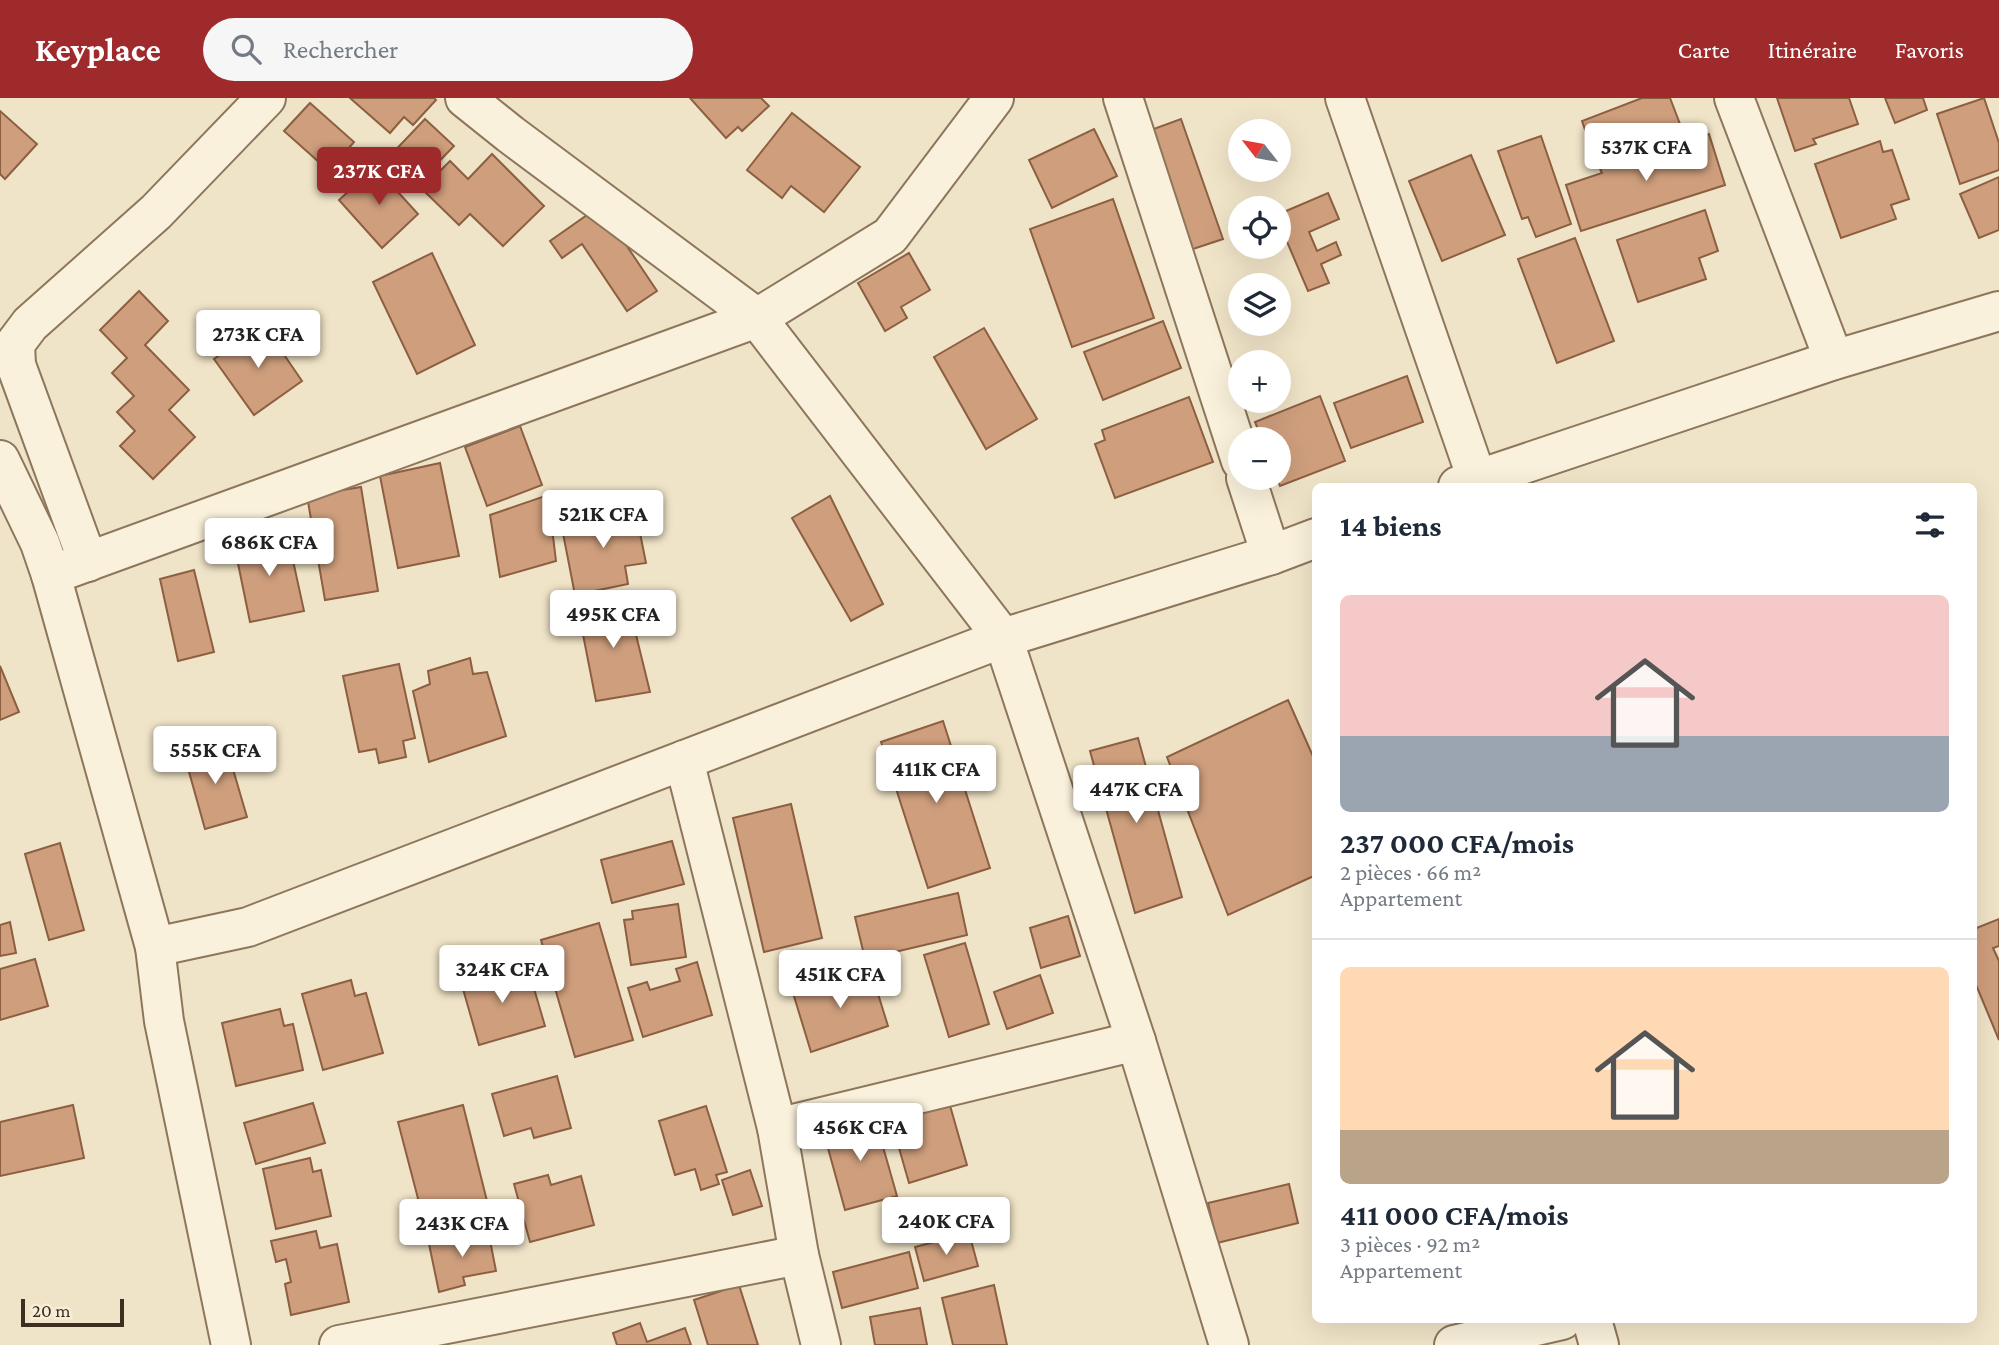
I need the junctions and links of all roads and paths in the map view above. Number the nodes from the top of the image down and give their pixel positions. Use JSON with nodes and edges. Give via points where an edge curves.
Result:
{"nodes":[{"id":1,"x":266,"y":98,"type":"edge"},
{"id":2,"x":465,"y":98,"type":"edge"},
{"id":3,"x":994,"y":98,"type":"edge"},
{"id":4,"x":1123,"y":98,"type":"edge"},
{"id":5,"x":1345,"y":98,"type":"edge"},
{"id":6,"x":1734,"y":98,"type":"edge"},
{"id":7,"x":1999,"y":311,"type":"edge"},
{"id":8,"x":757,"y":318,"type":"junction"},
{"id":9,"x":1834,"y":360,"type":"junction"},
{"id":10,"x":1230,"y":427,"type":"edge"},
{"id":11,"x":0,"y":460,"type":"edge"},
{"id":12,"x":1468,"y":483,"type":"edge"},
{"id":13,"x":1250,"y":490,"type":"edge"},
{"id":14,"x":1312,"y":540,"type":"edge"},
{"id":15,"x":1271,"y":555,"type":"junction"},
{"id":16,"x":88,"y":562,"type":"junction"},
{"id":17,"x":51,"y":575,"type":"junction"},
{"id":18,"x":1003,"y":638,"type":"junction"},
{"id":19,"x":684,"y":760,"type":"junction"},
{"id":20,"x":155,"y":947,"type":"junction"},
{"id":21,"x":1136,"y":1041,"type":"junction"},
{"id":22,"x":777,"y":1128,"type":"junction"},
{"id":23,"x":799,"y":1255,"type":"junction"},
{"id":24,"x":1549,"y":1323,"type":"edge"},
{"id":25,"x":1593,"y":1323,"type":"edge"},
{"id":26,"x":231,"y":1345,"type":"edge"},
{"id":27,"x":339,"y":1345,"type":"edge"},
{"id":28,"x":821,"y":1345,"type":"edge"},
{"id":29,"x":1229,"y":1345,"type":"edge"},
{"id":30,"x":1454,"y":1345,"type":"edge"},
{"id":31,"x":1599,"y":1345,"type":"edge"}],
"edges":[{"from":1,"to":16,"type":"street","via":[[156,212],[30,324],[15,344],[16,365]]},
{"from":2,"to":8,"type":"street"},
{"from":3,"to":8,"type":"street","via":[[890,236]]},
{"from":4,"to":10,"type":"street"},
{"from":5,"to":12,"type":"street"},
{"from":6,"to":9,"type":"street"},
{"from":7,"to":9,"type":"street"},
{"from":8,"to":16,"type":"street"},
{"from":8,"to":18,"type":"street"},
{"from":9,"to":12,"type":"street"},
{"from":11,"to":17,"type":"street"},
{"from":13,"to":15,"type":"street"},
{"from":14,"to":15,"type":"street"},
{"from":15,"to":18,"type":"street"},
{"from":16,"to":17,"type":"street"},
{"from":17,"to":20,"type":"street"},
{"from":18,"to":19,"type":"street"},
{"from":18,"to":21,"type":"street"},
{"from":19,"to":20,"type":"street","via":[[248,927]]},
{"from":19,"to":22,"type":"street"},
{"from":20,"to":26,"type":"street","via":[[164,1021]]},
{"from":21,"to":22,"type":"street"},
{"from":21,"to":29,"type":"street"},
{"from":22,"to":23,"type":"street"},
{"from":23,"to":27,"type":"street"},
{"from":23,"to":28,"type":"street"},
{"from":24,"to":30,"type":"street"},
{"from":25,"to":31,"type":"street"}]}
